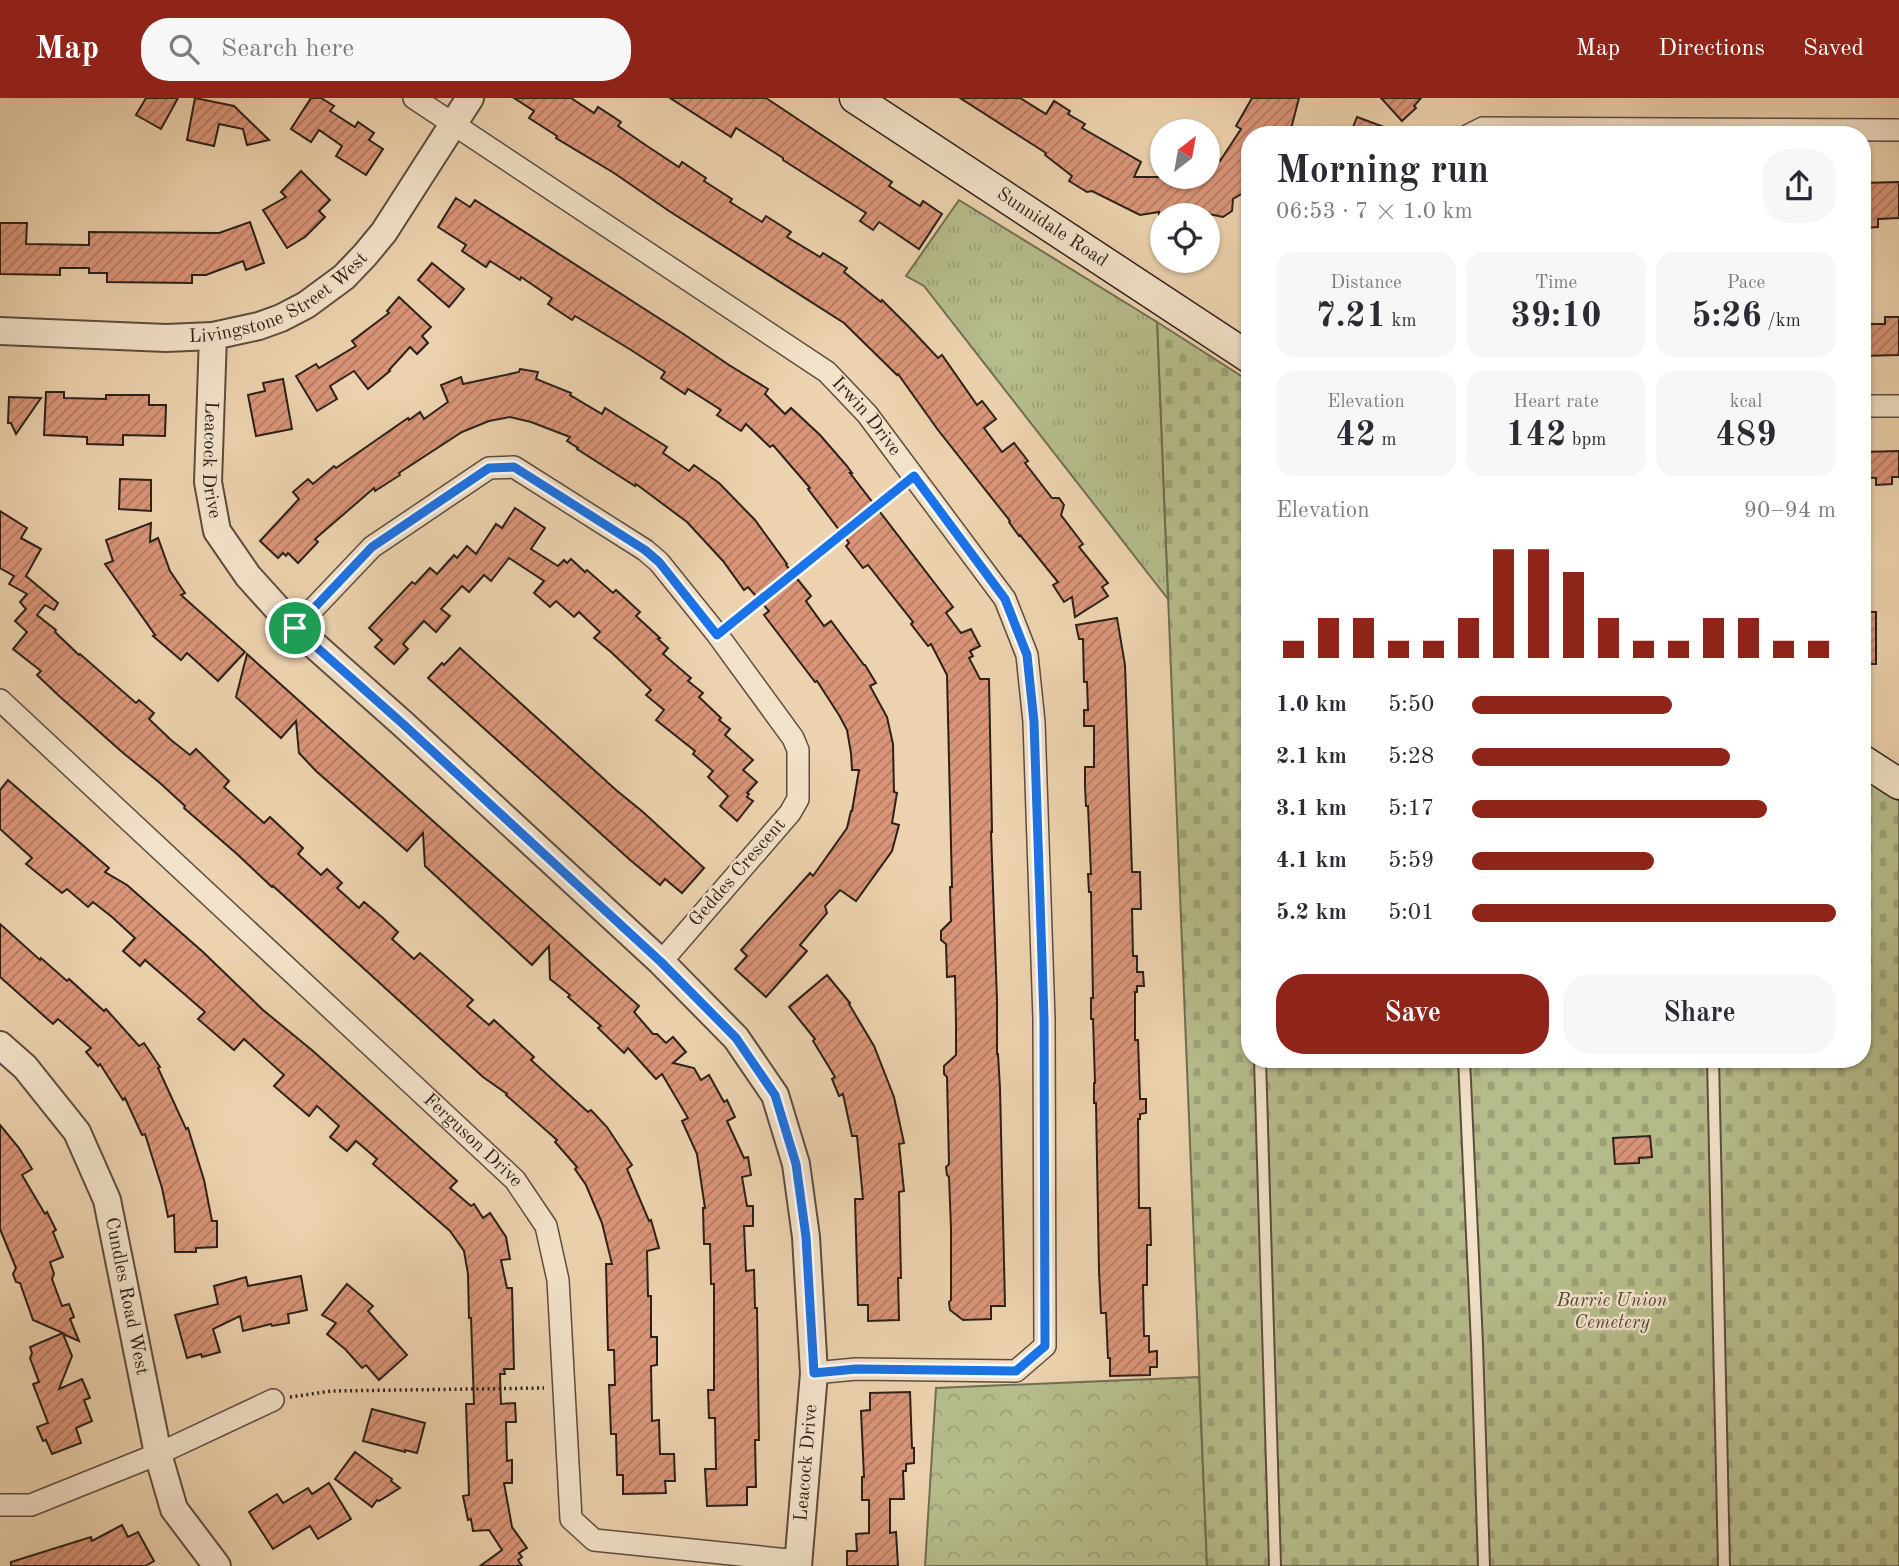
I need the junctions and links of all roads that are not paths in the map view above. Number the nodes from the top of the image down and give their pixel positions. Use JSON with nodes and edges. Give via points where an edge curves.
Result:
{"nodes":[{"id":1,"x":414,"y":98,"type":"edge"},
{"id":2,"x":470,"y":98,"type":"edge"},
{"id":3,"x":855,"y":98,"type":"edge"},
{"id":4,"x":453,"y":123,"type":"junction"},
{"id":5,"x":1871,"y":130,"type":"edge"},
{"id":6,"x":1899,"y":130,"type":"edge"},
{"id":7,"x":0,"y":331,"type":"edge"},
{"id":8,"x":213,"y":336,"type":"junction"},
{"id":9,"x":1241,"y":352,"type":"edge"},
{"id":10,"x":1871,"y":406,"type":"edge"},
{"id":11,"x":1899,"y":407,"type":"edge"},
{"id":12,"x":295,"y":628,"type":"junction"},
{"id":13,"x":0,"y":700,"type":"edge"},
{"id":14,"x":1871,"y":766,"type":"edge"},
{"id":15,"x":1899,"y":784,"type":"edge"},
{"id":16,"x":661,"y":962,"type":"junction"},
{"id":17,"x":0,"y":1045,"type":"edge"},
{"id":18,"x":1261,"y":1068,"type":"edge"},
{"id":19,"x":1464,"y":1068,"type":"edge"},
{"id":20,"x":1713,"y":1068,"type":"edge"},
{"id":21,"x":814,"y":1373,"type":"junction"},
{"id":22,"x":273,"y":1400,"type":"road end"},
{"id":23,"x":158,"y":1454,"type":"junction"},
{"id":24,"x":0,"y":1505,"type":"edge"},
{"id":25,"x":798,"y":1564,"type":"edge"},
{"id":26,"x":217,"y":1566,"type":"edge"},
{"id":27,"x":1275,"y":1566,"type":"edge"},
{"id":28,"x":1484,"y":1566,"type":"edge"},
{"id":29,"x":1724,"y":1566,"type":"edge"}],
"edges":[{"from":1,"to":4,"type":"street","name":"Irwin Drive"},
{"from":2,"to":4,"type":"street","name":"Livingstone Street West"},
{"from":3,"to":9,"type":"main road","name":"Sunnidale Road"},
{"from":4,"to":8,"type":"street","name":"Livingstone Street West","via":[[384,232],[344,277],[281,318]]},
{"from":4,"to":21,"type":"street","name":"Irwin Drive","via":[[827,372],[867,414],[1005,599],[1027,655],[1034,722],[1044,1019],[1045,1346],[1016,1371],[856,1369]]},
{"from":5,"to":6,"type":"street"},
{"from":7,"to":8,"type":"street","name":"Livingstone Street West"},
{"from":8,"to":12,"type":"street","name":"Leacock Drive","via":[[208,482],[217,531],[248,576]]},
{"from":10,"to":11,"type":"street"},
{"from":12,"to":16,"type":"street","name":"Leacock Drive"},
{"from":12,"to":16,"type":"street","name":"Geddes Crescent","via":[[372,547],[489,468],[514,467],[659,562],[793,738],[798,751],[798,799],[790,813]]},
{"from":13,"to":25,"type":"street","name":"Ferguson Drive","via":[[515,1181],[546,1226],[558,1280],[571,1519],[594,1540]]},
{"from":14,"to":15,"type":"main road"},
{"from":16,"to":21,"type":"street","name":"Leacock Drive","via":[[736,1038],[775,1095],[796,1164],[806,1237]]},
{"from":17,"to":23,"type":"street","name":"Cundles Road West","via":[[25,1067],[77,1132],[107,1200]]},
{"from":18,"to":27,"type":"lane"},
{"from":19,"to":28,"type":"lane"},
{"from":20,"to":29,"type":"lane"},
{"from":21,"to":25,"type":"street","name":"Leacock Drive"},
{"from":22,"to":23,"type":"street"},
{"from":23,"to":24,"type":"street","via":[[31,1505]]},
{"from":23,"to":26,"type":"street","name":"Cundles Road West","via":[[174,1508]]}]}
